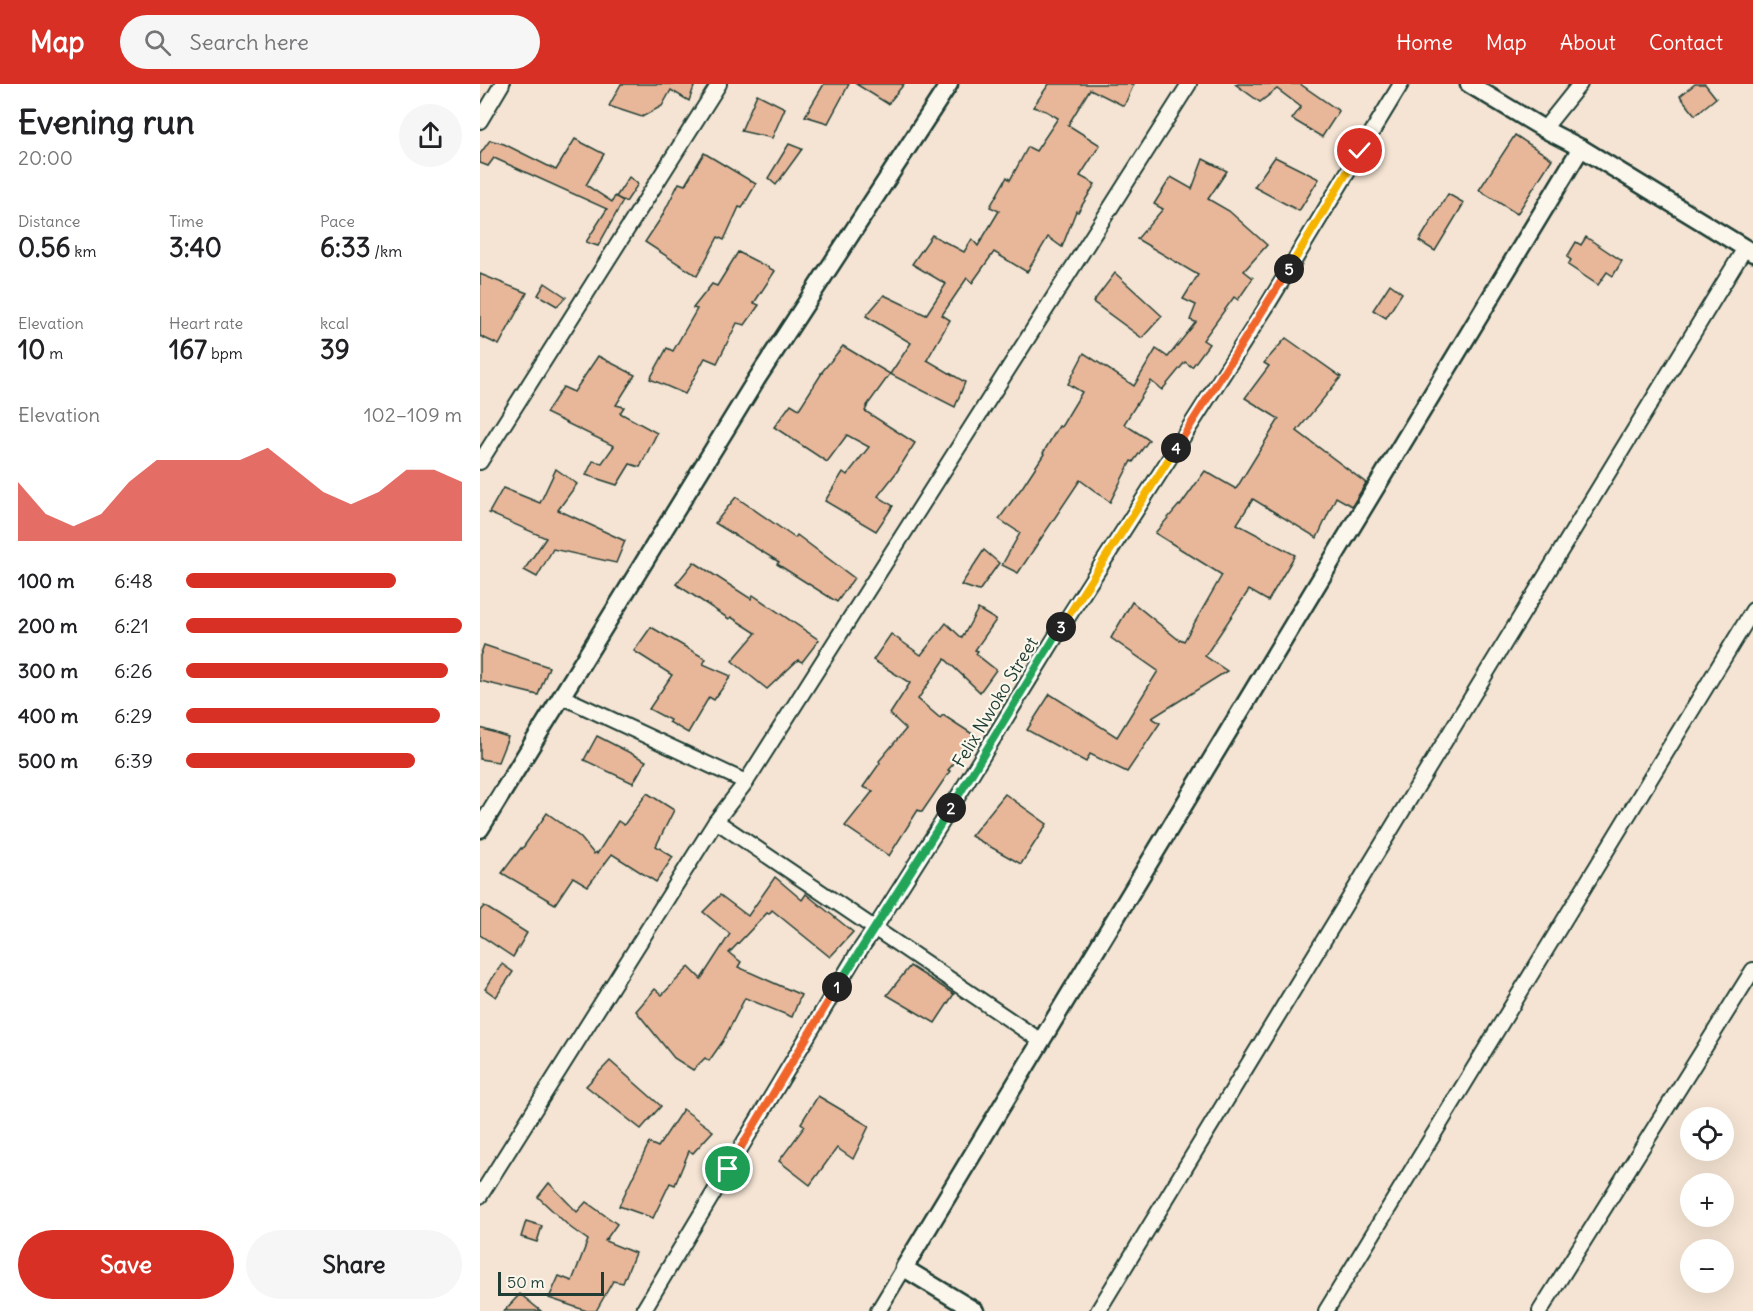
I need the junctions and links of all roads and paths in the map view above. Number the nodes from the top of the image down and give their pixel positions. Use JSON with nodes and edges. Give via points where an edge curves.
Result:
{"nodes":[{"id":1,"x":502,"y":84,"type":"edge"},
{"id":2,"x":719,"y":84,"type":"edge"},
{"id":3,"x":949,"y":84,"type":"edge"},
{"id":4,"x":1189,"y":84,"type":"edge"},
{"id":5,"x":1401,"y":84,"type":"edge"},
{"id":6,"x":1470,"y":84,"type":"edge"},
{"id":7,"x":1580,"y":84,"type":"edge"},
{"id":8,"x":480,"y":121,"type":"edge"},
{"id":9,"x":1544,"y":129,"type":"junction"},
{"id":10,"x":1581,"y":148,"type":"junction"},
{"id":11,"x":1749,"y":251,"type":"edge"},
{"id":12,"x":480,"y":462,"type":"edge"},
{"id":13,"x":1753,"y":610,"type":"edge"},
{"id":14,"x":563,"y":697,"type":"junction"},
{"id":15,"x":746,"y":782,"type":"junction"},
{"id":16,"x":716,"y":821,"type":"junction"},
{"id":17,"x":480,"y":829,"type":"edge"},
{"id":18,"x":875,"y":928,"type":"junction"},
{"id":19,"x":1753,"y":970,"type":"edge"},
{"id":20,"x":1041,"y":1041,"type":"junction"},
{"id":21,"x":480,"y":1196,"type":"edge"},
{"id":22,"x":904,"y":1268,"type":"junction"},
{"id":23,"x":643,"y":1311,"type":"edge"},
{"id":24,"x":878,"y":1311,"type":"edge"},
{"id":25,"x":975,"y":1311,"type":"edge"},
{"id":26,"x":1098,"y":1311,"type":"edge"},
{"id":27,"x":1326,"y":1311,"type":"edge"},
{"id":28,"x":1540,"y":1311,"type":"edge"}],
"edges":[{"from":1,"to":8,"type":"street"},
{"from":2,"to":12,"type":"street"},
{"from":3,"to":14,"type":"street","via":[[756,380]]},
{"from":4,"to":15,"type":"street"},
{"from":5,"to":18,"type":"street","name":"Felix Nwoko Street","via":[[1265,309]]},
{"from":6,"to":9,"type":"street"},
{"from":7,"to":9,"type":"street"},
{"from":9,"to":10,"type":"street"},
{"from":10,"to":11,"type":"street"},
{"from":10,"to":20,"type":"street"},
{"from":11,"to":26,"type":"street"},
{"from":13,"to":27,"type":"street"},
{"from":14,"to":15,"type":"street"},
{"from":14,"to":17,"type":"street"},
{"from":15,"to":16,"type":"street"},
{"from":16,"to":18,"type":"street"},
{"from":16,"to":21,"type":"street"},
{"from":18,"to":20,"type":"street"},
{"from":18,"to":23,"type":"street","name":"Felix Nwoko Street"},
{"from":19,"to":28,"type":"street"},
{"from":20,"to":22,"type":"street"},
{"from":22,"to":24,"type":"street"},
{"from":22,"to":25,"type":"street"}]}
